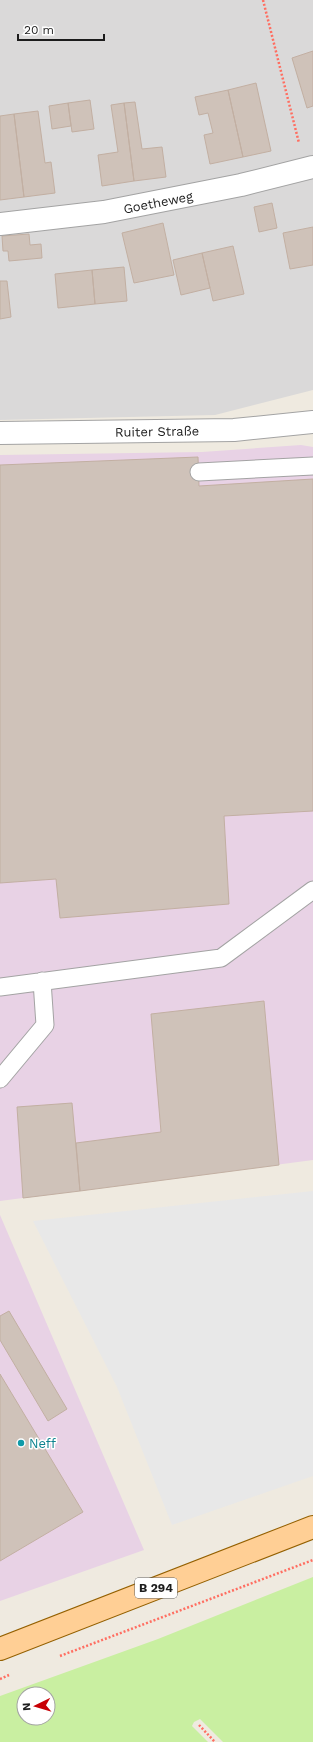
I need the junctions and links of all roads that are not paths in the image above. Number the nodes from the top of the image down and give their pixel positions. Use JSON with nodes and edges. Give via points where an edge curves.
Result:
{"nodes":[{"id":1,"x":310,"y":168,"type":"edge"},
{"id":2,"x":0,"y":224,"type":"edge"},
{"id":3,"x":313,"y":422,"type":"edge"},
{"id":4,"x":0,"y":433,"type":"edge"},
{"id":5,"x":313,"y":466,"type":"edge"},
{"id":6,"x":199,"y":472,"type":"dead end"},
{"id":7,"x":313,"y":890,"type":"edge"},
{"id":8,"x":42,"y":981,"type":"junction"},
{"id":9,"x":0,"y":987,"type":"edge"},
{"id":10,"x":0,"y":1079,"type":"edge"},
{"id":11,"x":313,"y":1527,"type":"edge"},
{"id":12,"x":0,"y":1649,"type":"edge"}],
"edges":[{"from":1,"to":2,"type":"street","name":"Goetheweg","via":[[241,185],[104,212]]},
{"from":3,"to":4,"type":"street","name":"Ruiter Straße","via":[[234,430]]},
{"from":5,"to":6,"type":"lane"},
{"from":7,"to":8,"type":"lane","via":[[221,958]]},
{"from":8,"to":9,"type":"lane"},
{"from":8,"to":10,"type":"lane","via":[[45,1025]]},
{"from":11,"to":12,"type":"main road","number":"B 294"}]}
